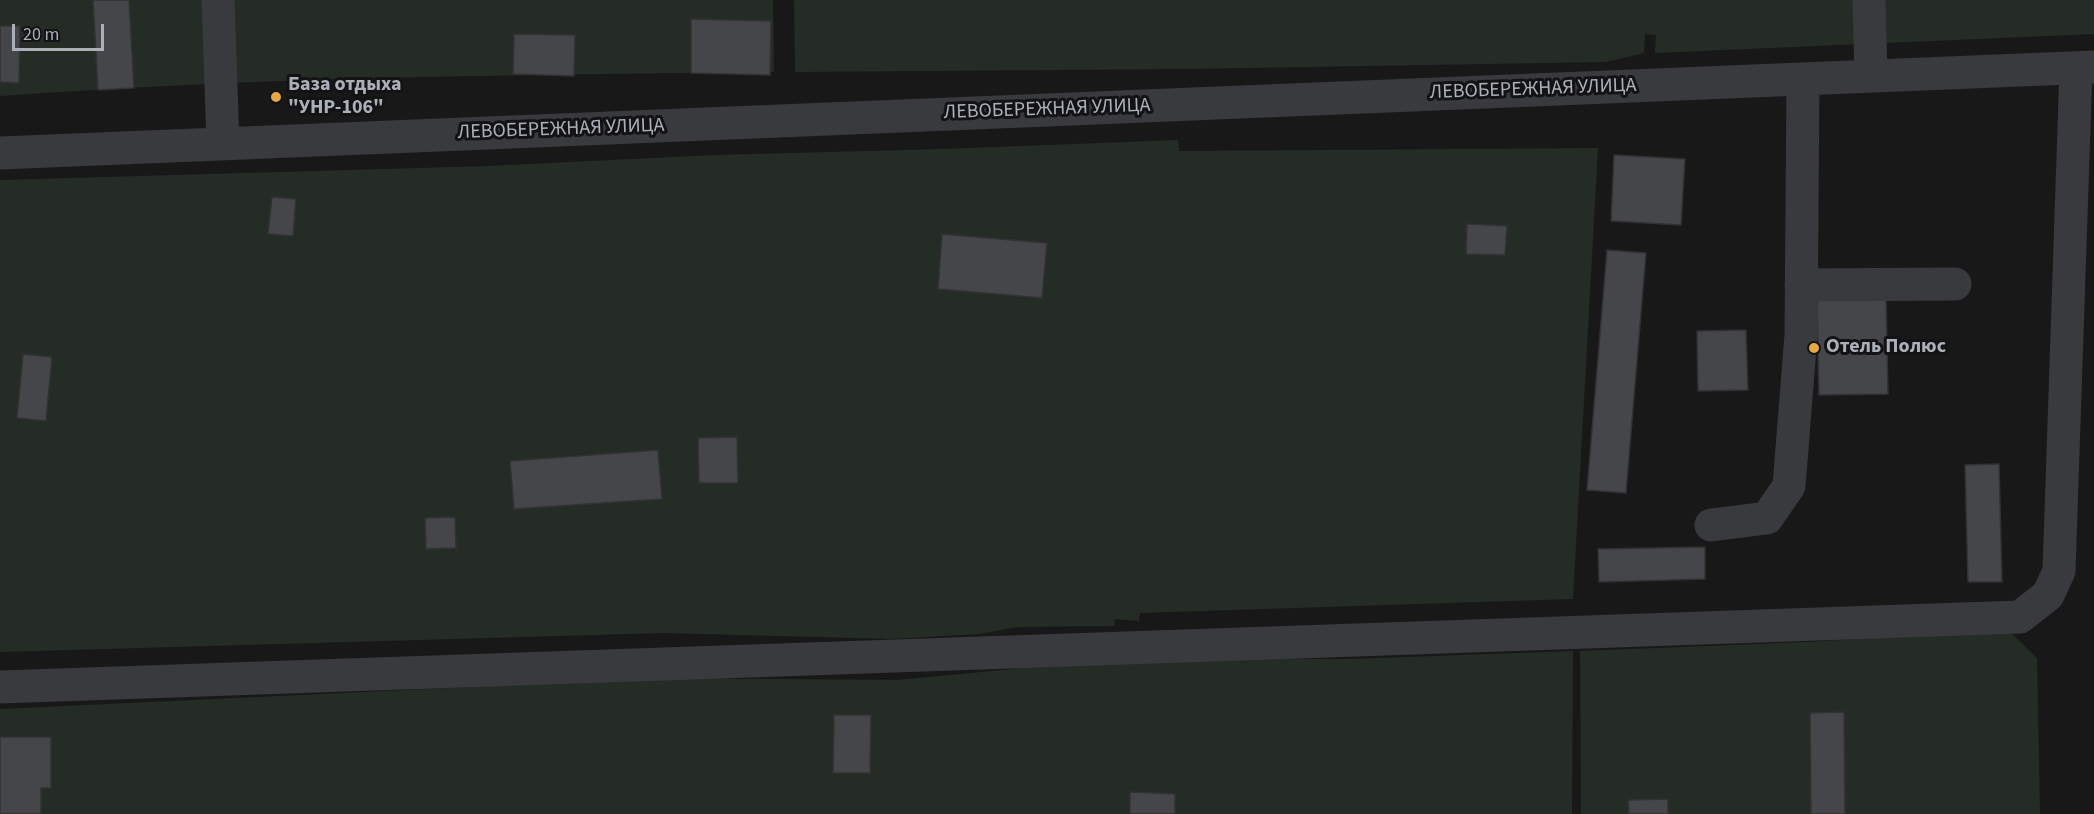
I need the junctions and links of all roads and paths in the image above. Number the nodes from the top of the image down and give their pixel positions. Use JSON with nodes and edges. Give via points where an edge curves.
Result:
{"nodes":[{"id":1,"x":218,"y":0,"type":"edge"},
{"id":2,"x":1869,"y":0,"type":"edge"},
{"id":3,"x":2085,"y":68,"type":"edge"},
{"id":4,"x":1871,"y":76,"type":"junction"},
{"id":5,"x":1803,"y":79,"type":"junction"},
{"id":6,"x":223,"y":144,"type":"junction"},
{"id":7,"x":0,"y":153,"type":"edge"},
{"id":8,"x":1955,"y":284,"type":"dead end"},
{"id":9,"x":1801,"y":285,"type":"junction"},
{"id":10,"x":1711,"y":525,"type":"dead end"},
{"id":11,"x":0,"y":687,"type":"edge"}],
"edges":[{"from":1,"to":6,"type":"street"},
{"from":2,"to":4,"type":"street"},
{"from":3,"to":4,"type":"street","name":"ЛЕВОБЕРЕЖНАЯ УЛИЦА"},
{"from":3,"to":11,"type":"street","via":[[2059,571],[2048,595],[2020,617]]},
{"from":4,"to":5,"type":"street","name":"ЛЕВОБЕРЕЖНАЯ УЛИЦА"},
{"from":5,"to":6,"type":"street","name":"ЛЕВОБЕРЕЖНАЯ УЛИЦА"},
{"from":5,"to":9,"type":"street"},
{"from":6,"to":7,"type":"street","name":"ЛЕВОБЕРЕЖНАЯ УЛИЦА"},
{"from":8,"to":9,"type":"street"},
{"from":9,"to":10,"type":"street","via":[[1789,486],[1767,518]]}]}
